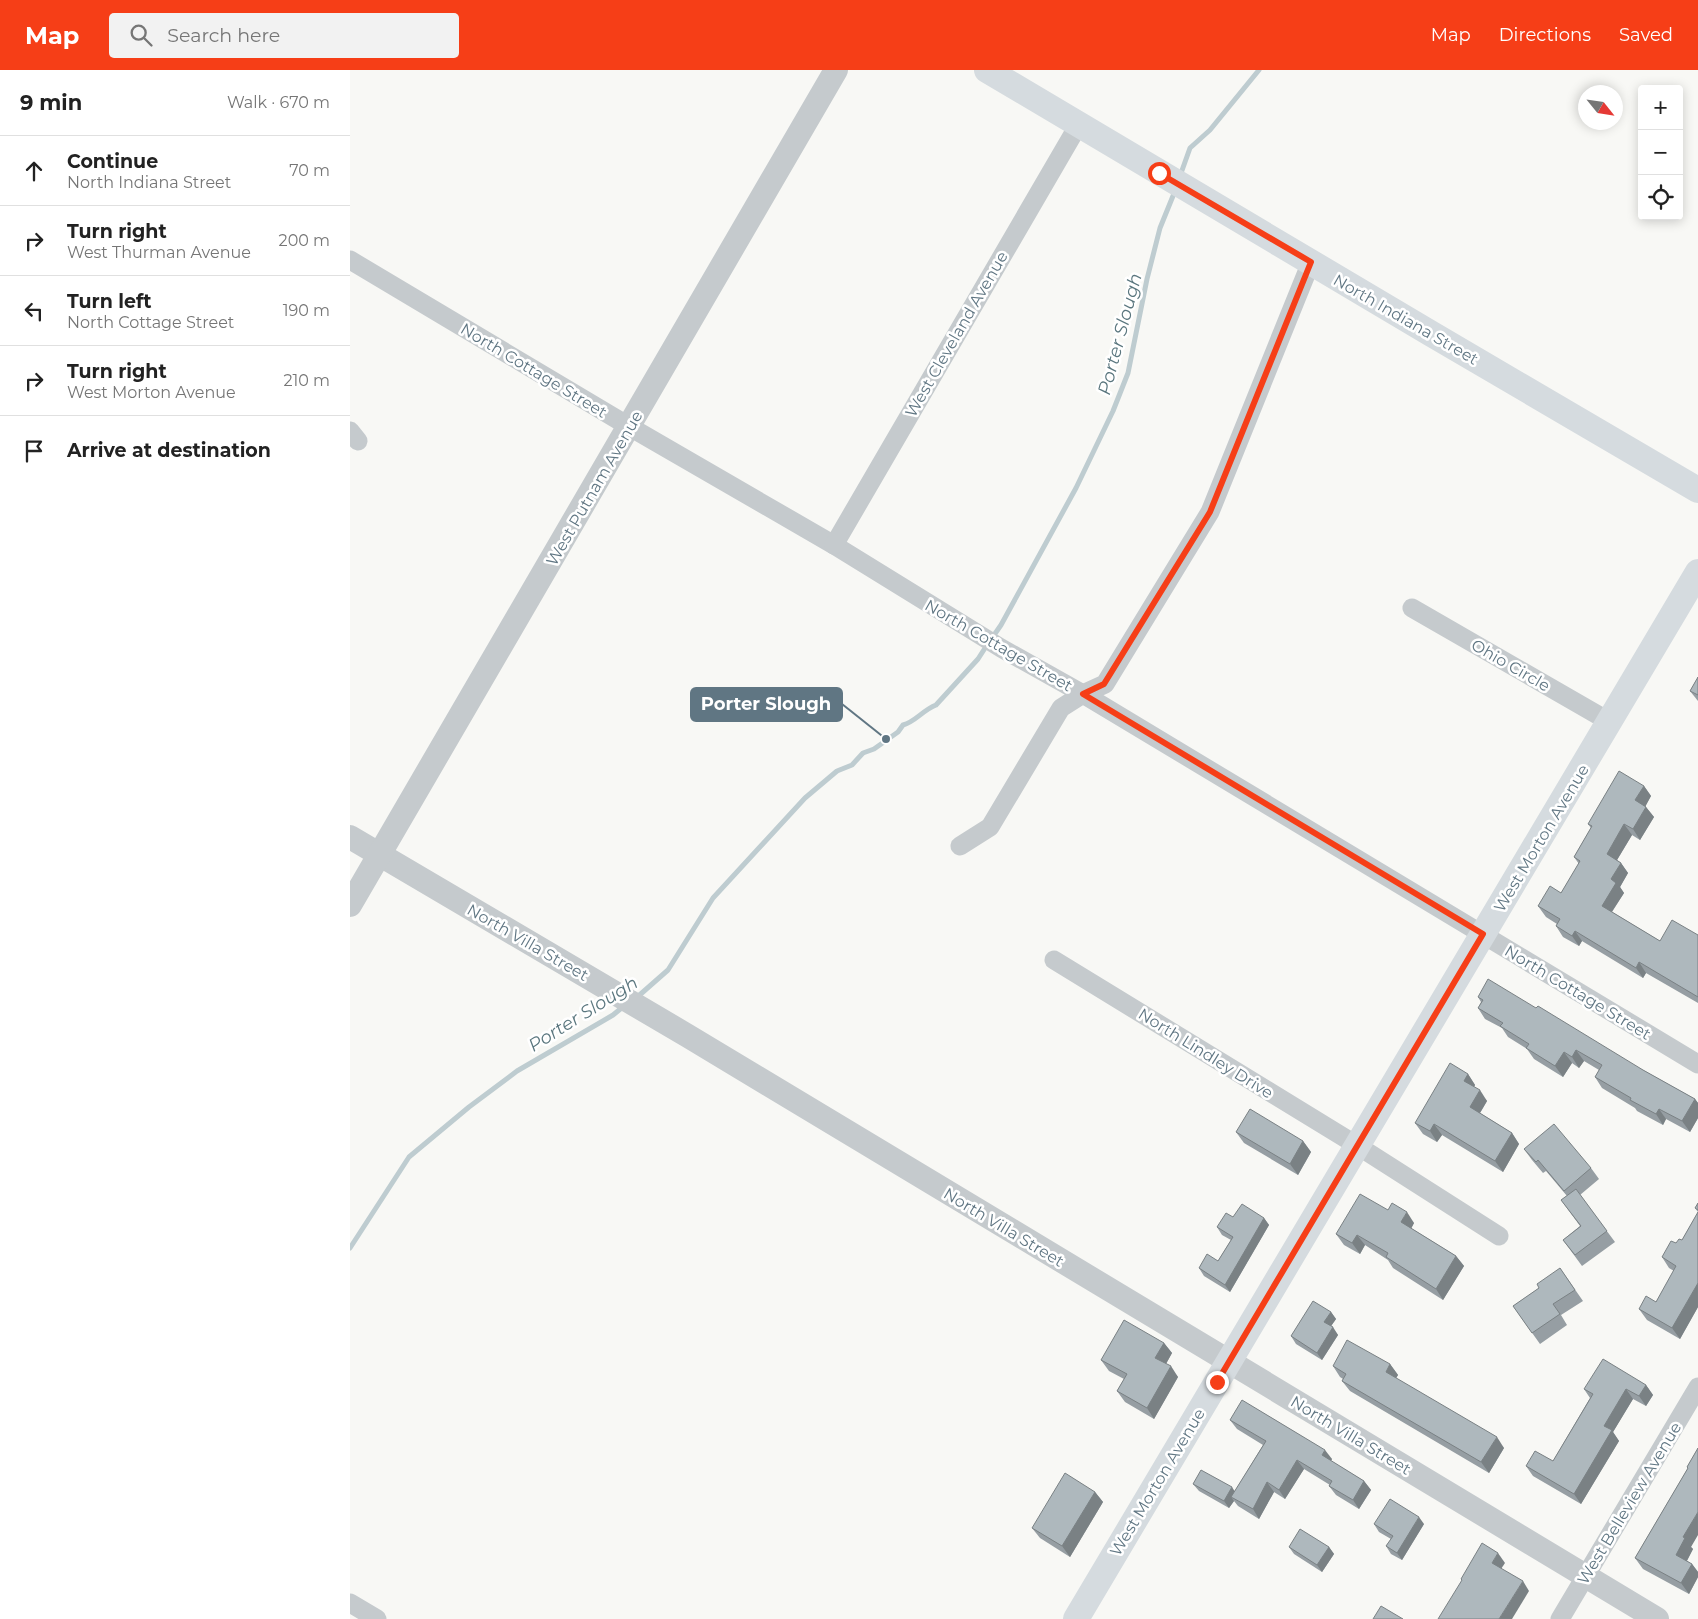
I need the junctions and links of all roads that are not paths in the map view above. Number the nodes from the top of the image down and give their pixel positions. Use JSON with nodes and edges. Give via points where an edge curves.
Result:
{"nodes":[{"id":1,"x":836,"y":70,"type":"edge"},
{"id":2,"x":987,"y":70,"type":"edge"},
{"id":3,"x":1079,"y":124,"type":"junction"},
{"id":4,"x":350,"y":260,"type":"edge"},
{"id":5,"x":1311,"y":262,"type":"junction"},
{"id":6,"x":630,"y":427,"type":"junction"},
{"id":7,"x":1698,"y":490,"type":"edge"},
{"id":8,"x":834,"y":545,"type":"junction"},
{"id":9,"x":1698,"y":572,"type":"edge"},
{"id":10,"x":1412,"y":608,"type":"dead end"},
{"id":11,"x":1083,"y":694,"type":"junction"},
{"id":12,"x":1610,"y":722,"type":"junction"},
{"id":13,"x":350,"y":838,"type":"edge"},
{"id":14,"x":960,"y":846,"type":"dead end"},
{"id":15,"x":380,"y":855,"type":"junction"},
{"id":16,"x":350,"y":905,"type":"edge"},
{"id":17,"x":1483,"y":934,"type":"junction"},
{"id":18,"x":1054,"y":960,"type":"dead end"},
{"id":19,"x":1698,"y":1064,"type":"edge"},
{"id":20,"x":1358,"y":1146,"type":"junction"},
{"id":21,"x":1500,"y":1236,"type":"dead end"},
{"id":22,"x":1228,"y":1362,"type":"junction"},
{"id":23,"x":1698,"y":1387,"type":"edge"},
{"id":24,"x":1586,"y":1576,"type":"junction"},
{"id":25,"x":350,"y":1603,"type":"edge"},
{"id":26,"x":377,"y":1619,"type":"edge"},
{"id":27,"x":1076,"y":1619,"type":"edge"},
{"id":28,"x":1560,"y":1619,"type":"edge"},
{"id":29,"x":1657,"y":1619,"type":"edge"}],
"edges":[{"from":1,"to":6,"type":"street","name":"West Putnam Avenue"},
{"from":2,"to":3,"type":"main road","name":"North Indiana Street"},
{"from":3,"to":5,"type":"main road","name":"North Indiana Street"},
{"from":3,"to":8,"type":"street","name":"West Cleveland Avenue"},
{"from":4,"to":6,"type":"street","name":"North Cottage Street"},
{"from":5,"to":7,"type":"main road","name":"North Indiana Street"},
{"from":5,"to":11,"type":"street","via":[[1210,512],[1104,684]]},
{"from":6,"to":8,"type":"street","name":"North Cottage Street"},
{"from":6,"to":15,"type":"street","name":"West Putnam Avenue"},
{"from":8,"to":11,"type":"street","name":"North Cottage Street","via":[[974,632]]},
{"from":9,"to":12,"type":"main road","name":"West Morton Avenue"},
{"from":10,"to":12,"type":"street","name":"Ohio Circle"},
{"from":11,"to":14,"type":"street","via":[[1061,708],[990,827]]},
{"from":11,"to":17,"type":"street","name":"North Cottage Street"},
{"from":12,"to":17,"type":"main road","name":"West Morton Avenue"},
{"from":13,"to":15,"type":"street","name":"North Villa Street"},
{"from":15,"to":16,"type":"street","name":"West Putnam Avenue"},
{"from":15,"to":22,"type":"street","name":"North Villa Street","via":[[648,1012]]},
{"from":17,"to":19,"type":"street","name":"North Cottage Street"},
{"from":17,"to":20,"type":"main road","name":"West Morton Avenue"},
{"from":18,"to":20,"type":"street","name":"North Lindley Drive"},
{"from":20,"to":21,"type":"street","name":"North Lindley Drive"},
{"from":20,"to":22,"type":"main road","name":"West Morton Avenue"},
{"from":22,"to":24,"type":"street","name":"North Villa Street"},
{"from":22,"to":27,"type":"main road","name":"West Morton Avenue"},
{"from":23,"to":24,"type":"street","name":"West Belleview Avenue"},
{"from":24,"to":28,"type":"street","name":"West Belleview Avenue"},
{"from":24,"to":29,"type":"street","name":"North Villa Street"},
{"from":25,"to":26,"type":"street"}]}
